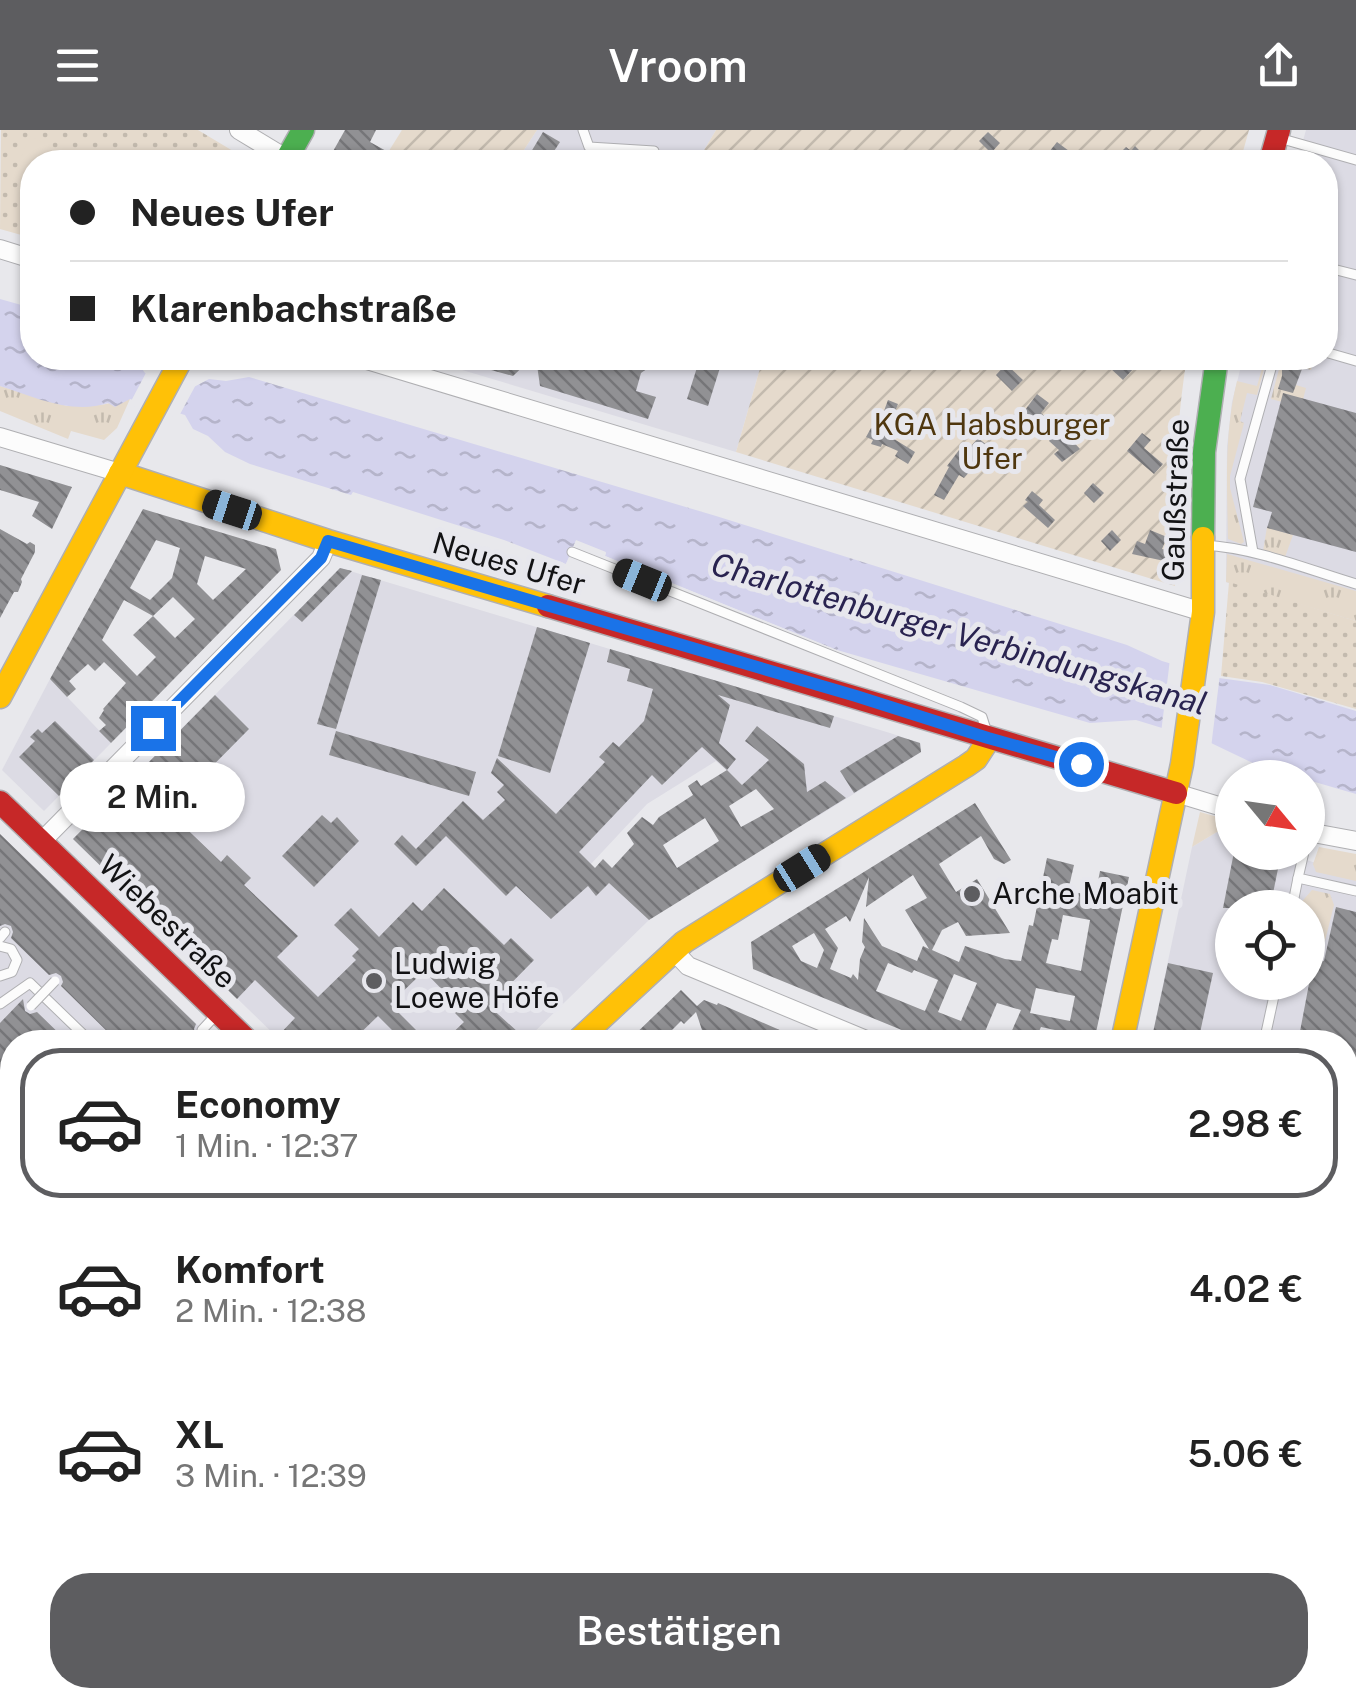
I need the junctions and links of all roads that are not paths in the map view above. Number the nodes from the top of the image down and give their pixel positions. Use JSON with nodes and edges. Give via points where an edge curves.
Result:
{"nodes":[{"id":1,"x":239,"y":130,"type":"edge"},
{"id":2,"x":583,"y":130,"type":"edge"},
{"id":3,"x":1278,"y":134,"type":"edge"},
{"id":4,"x":269,"y":150,"type":"edge"},
{"id":5,"x":641,"y":150,"type":"edge"},
{"id":6,"x":1326,"y":150,"type":"edge"},
{"id":7,"x":176,"y":370,"type":"edge"},
{"id":8,"x":400,"y":370,"type":"edge"},
{"id":9,"x":1215,"y":370,"type":"edge"},
{"id":10,"x":1271,"y":370,"type":"edge"},
{"id":11,"x":0,"y":438,"type":"edge"},
{"id":12,"x":120,"y":473,"type":"junction"},
{"id":13,"x":328,"y":541,"type":"junction"},
{"id":14,"x":1204,"y":545,"type":"junction"},
{"id":15,"x":572,"y":552,"type":"dead end"},
{"id":16,"x":1253,"y":552,"type":"junction"},
{"id":17,"x":1356,"y":584,"type":"edge"},
{"id":18,"x":1203,"y":612,"type":"junction"},
{"id":19,"x":0,"y":696,"type":"edge"},
{"id":20,"x":988,"y":738,"type":"junction"},
{"id":21,"x":1176,"y":793,"type":"junction"},
{"id":22,"x":0,"y":802,"type":"edge"},
{"id":23,"x":1215,"y":805,"type":"edge"},
{"id":24,"x":1325,"y":837,"type":"edge"},
{"id":25,"x":1356,"y":841,"type":"edge"},
{"id":26,"x":41,"y":842,"type":"junction"},
{"id":27,"x":1300,"y":870,"type":"edge"},
{"id":28,"x":1298,"y":878,"type":"junction"},
{"id":29,"x":1296,"y":890,"type":"edge"},
{"id":30,"x":1356,"y":891,"type":"edge"},
{"id":31,"x":0,"y":946,"type":"edge"},
{"id":32,"x":674,"y":950,"type":"junction"},
{"id":33,"x":0,"y":976,"type":"edge"},
{"id":34,"x":55,"y":981,"type":"dead end"},
{"id":35,"x":1272,"y":1000,"type":"edge"},
{"id":36,"x":0,"y":1004,"type":"edge"},
{"id":37,"x":31,"y":1006,"type":"dead end"},
{"id":38,"x":79,"y":1030,"type":"edge"},
{"id":39,"x":226,"y":1030,"type":"edge"},
{"id":40,"x":589,"y":1030,"type":"edge"},
{"id":41,"x":842,"y":1030,"type":"edge"},
{"id":42,"x":1125,"y":1030,"type":"edge"},
{"id":43,"x":1266,"y":1030,"type":"edge"}],
"edges":[{"from":1,"to":4,"type":"street"},
{"from":2,"to":5,"type":"lane","via":[[589,146]]},
{"from":3,"to":6,"type":"lane"},
{"from":7,"to":12,"type":"street"},
{"from":8,"to":18,"type":"street"},
{"from":9,"to":14,"type":"street","name":"Gaußstraße","via":[[1204,452]]},
{"from":10,"to":16,"type":"lane","via":[[1240,479]]},
{"from":11,"to":12,"type":"street","name":"Neues Ufer"},
{"from":12,"to":13,"type":"street","name":"Neues Ufer"},
{"from":12,"to":19,"type":"street"},
{"from":13,"to":20,"type":"street","name":"Neues Ufer"},
{"from":13,"to":26,"type":"street","via":[[321,558]]},
{"from":14,"to":16,"type":"lane"},
{"from":14,"to":18,"type":"street","name":"Gaußstraße"},
{"from":15,"to":20,"type":"lane","via":[[961,707],[982,717]]},
{"from":16,"to":17,"type":"lane"},
{"from":18,"to":21,"type":"street","name":"Gaußstraße"},
{"from":20,"to":21,"type":"street","name":"Neues Ufer"},
{"from":20,"to":32,"type":"street","via":[[976,759]]},
{"from":21,"to":23,"type":"street","name":"Neues Ufer"},
{"from":21,"to":42,"type":"street","name":"Gaußstraße"},
{"from":22,"to":26,"type":"street","name":"Wiebestraße"},
{"from":24,"to":25,"type":"street"},
{"from":26,"to":39,"type":"street","name":"Wiebestraße","via":[[210,1021]]},
{"from":27,"to":28,"type":"lane"},
{"from":28,"to":29,"type":"lane"},
{"from":28,"to":30,"type":"lane"},
{"from":31,"to":33,"type":"lane","via":[[17,960],[12,972]]},
{"from":32,"to":40,"type":"street"},
{"from":32,"to":41,"type":"street","via":[[688,966]]},
{"from":34,"to":37,"type":"lane","bridge":true},
{"from":35,"to":43,"type":"lane"},
{"from":36,"to":38,"type":"lane","via":[[30,983]]}]}
